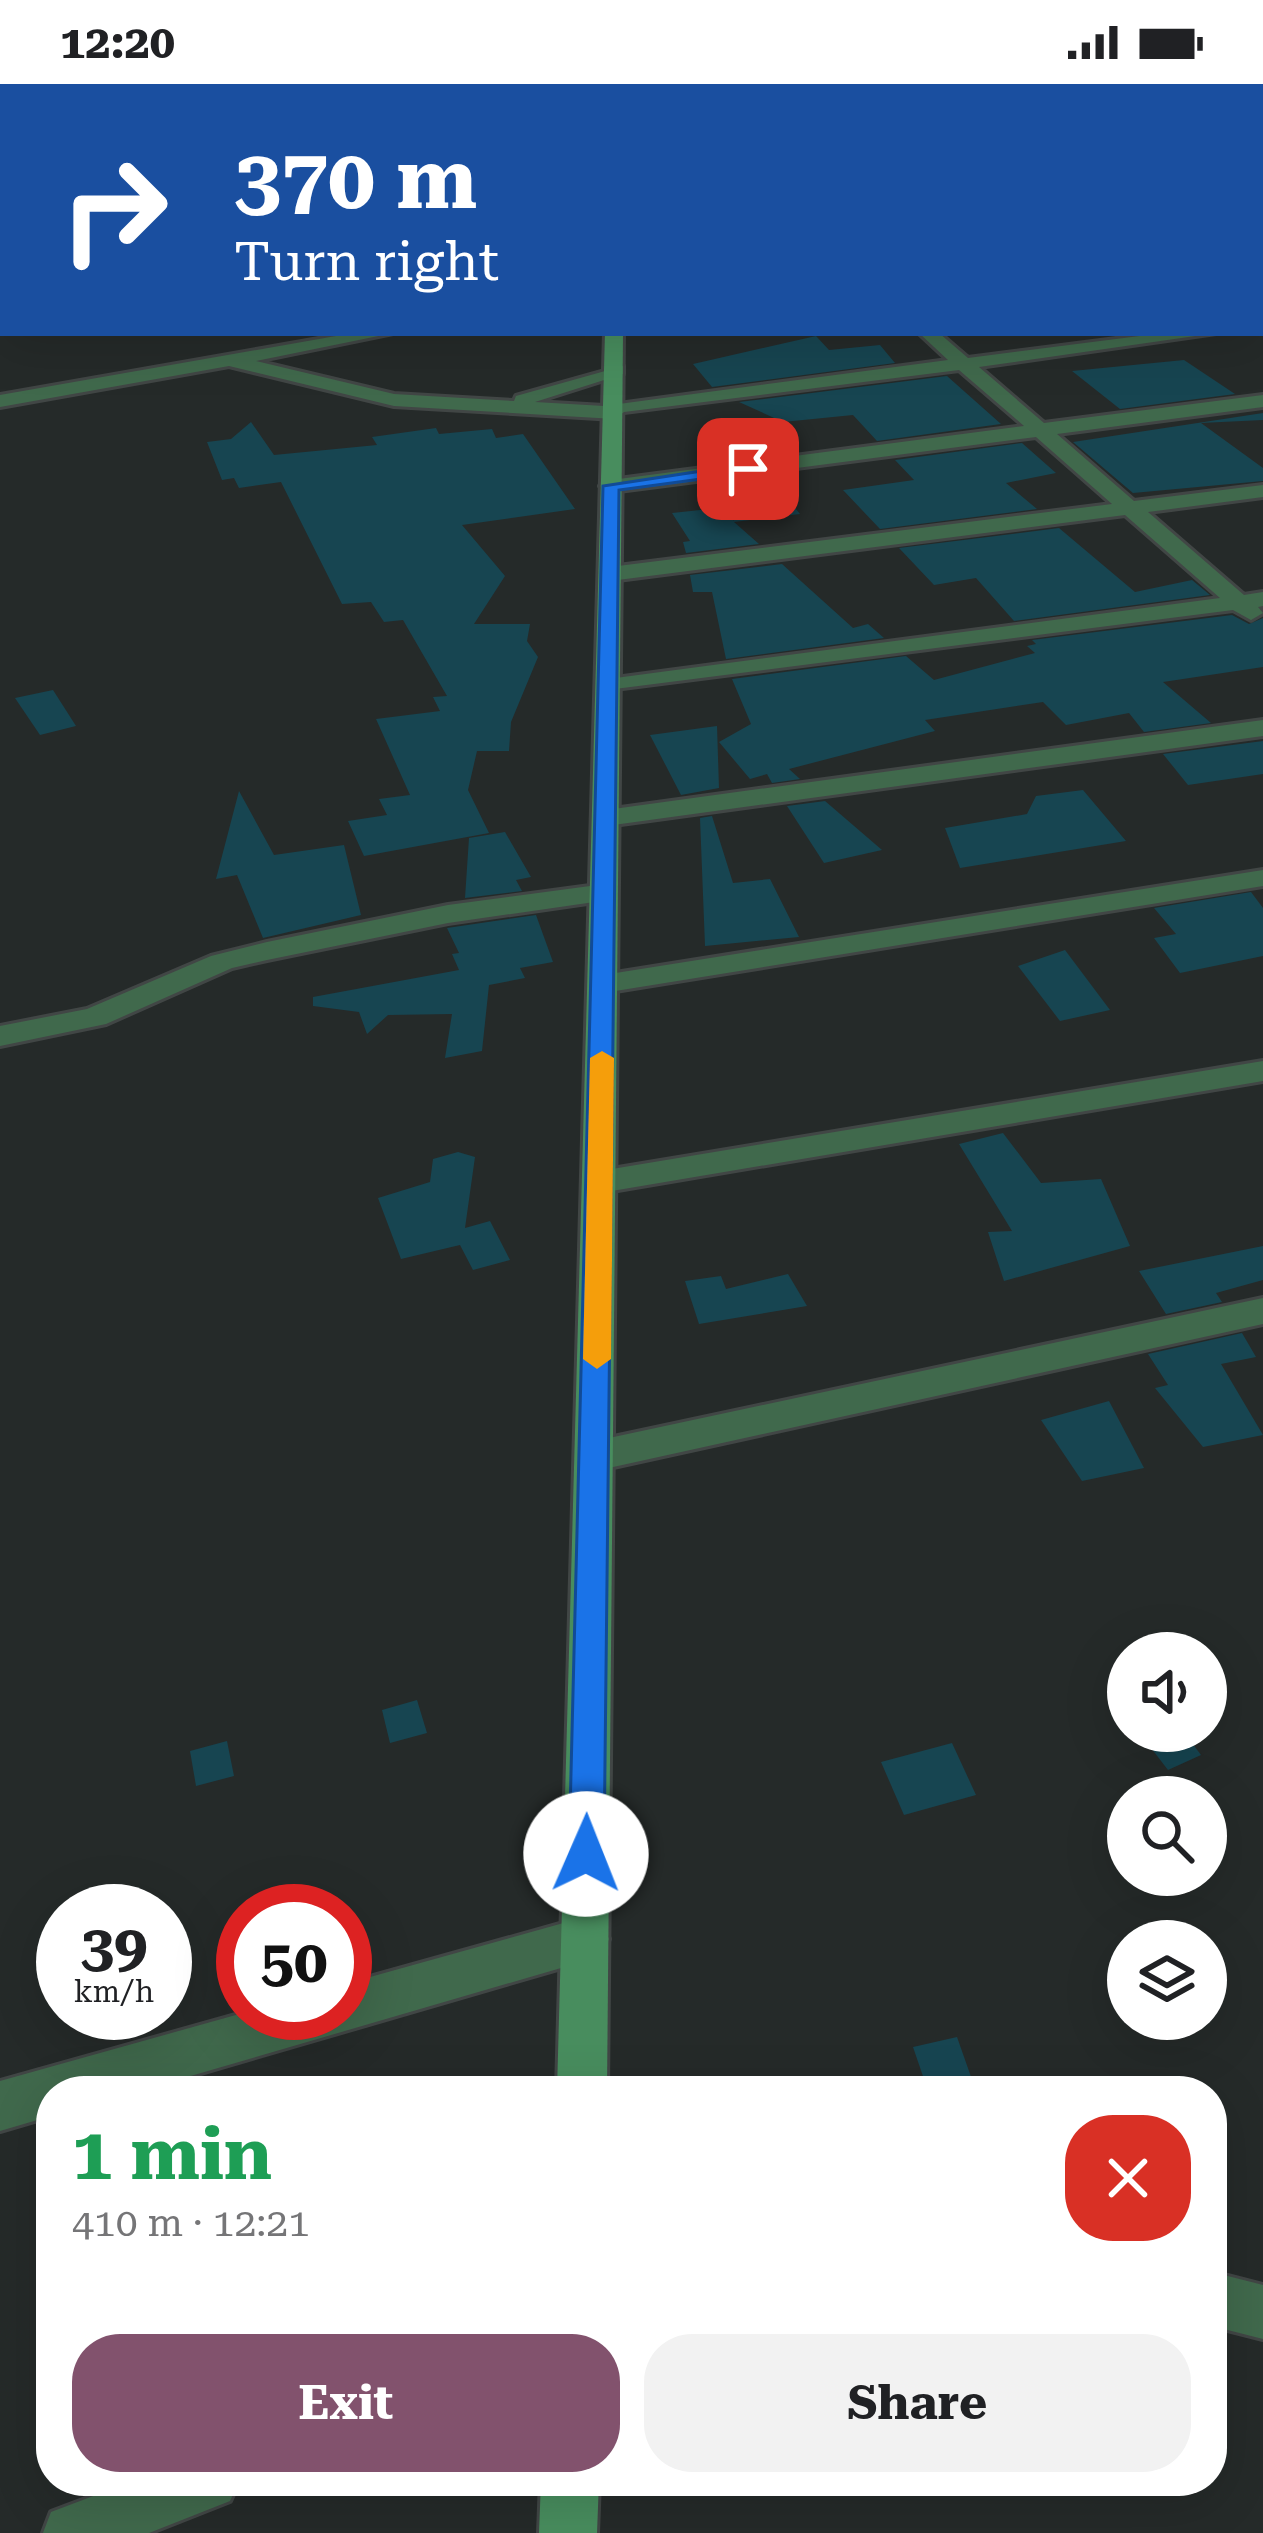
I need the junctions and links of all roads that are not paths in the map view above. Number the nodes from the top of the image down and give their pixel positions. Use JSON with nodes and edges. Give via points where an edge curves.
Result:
{"nodes":[{"id":1,"x":367,"y":336,"type":"edge"},
{"id":2,"x":614,"y":336,"type":"edge"},
{"id":3,"x":931,"y":336,"type":"edge"},
{"id":4,"x":1183,"y":336,"type":"edge"},
{"id":5,"x":228,"y":360,"type":"junction"},
{"id":6,"x":962,"y":364,"type":"junction"},
{"id":7,"x":616,"y":370,"type":"junction"},
{"id":8,"x":0,"y":401,"type":"edge"},
{"id":9,"x":1263,"y":401,"type":"edge"},
{"id":10,"x":502,"y":406,"type":"junction"},
{"id":11,"x":614,"y":410,"type":"junction"},
{"id":12,"x":1044,"y":431,"type":"junction"},
{"id":13,"x":611,"y":486,"type":"junction"},
{"id":14,"x":1263,"y":491,"type":"edge"},
{"id":15,"x":1135,"y":508,"type":"junction"},
{"id":16,"x":610,"y":574,"type":"junction"},
{"id":17,"x":1251,"y":601,"type":"edge"},
{"id":18,"x":1263,"y":623,"type":"edge"},
{"id":19,"x":608,"y":686,"type":"junction"},
{"id":20,"x":1263,"y":728,"type":"edge"},
{"id":21,"x":606,"y":818,"type":"junction"},
{"id":22,"x":1263,"y":878,"type":"edge"},
{"id":23,"x":605,"y":893,"type":"junction"},
{"id":24,"x":603,"y":984,"type":"junction"},
{"id":25,"x":0,"y":1036,"type":"edge"},
{"id":26,"x":1263,"y":1071,"type":"edge"},
{"id":27,"x":600,"y":1182,"type":"junction"},
{"id":28,"x":1263,"y":1310,"type":"edge"},
{"id":29,"x":596,"y":1456,"type":"junction"},
{"id":30,"x":585,"y":1939,"type":"junction"},
{"id":31,"x":372,"y":2000,"type":"edge"},
{"id":32,"x":231,"y":2040,"type":"edge"},
{"id":33,"x":105,"y":2076,"type":"edge"},
{"id":34,"x":582,"y":2076,"type":"edge"},
{"id":35,"x":36,"y":2096,"type":"edge"},
{"id":36,"x":0,"y":2106,"type":"edge"},
{"id":37,"x":1227,"y":2304,"type":"edge"},
{"id":38,"x":1263,"y":2312,"type":"edge"},
{"id":39,"x":170,"y":2496,"type":"edge"},
{"id":40,"x":569,"y":2496,"type":"edge"},
{"id":41,"x":72,"y":2533,"type":"edge"},
{"id":42,"x":568,"y":2533,"type":"edge"}],
"edges":[{"from":1,"to":5,"type":"street"},
{"from":2,"to":7,"type":"main road"},
{"from":3,"to":6,"type":"street"},
{"from":4,"to":6,"type":"street"},
{"from":5,"to":8,"type":"street"},
{"from":5,"to":10,"type":"street","via":[[394,400]]},
{"from":6,"to":11,"type":"street"},
{"from":6,"to":12,"type":"street"},
{"from":7,"to":10,"type":"street"},
{"from":7,"to":11,"type":"main road"},
{"from":9,"to":12,"type":"street"},
{"from":10,"to":11,"type":"street"},
{"from":11,"to":13,"type":"main road"},
{"from":12,"to":13,"type":"street"},
{"from":12,"to":15,"type":"street"},
{"from":13,"to":16,"type":"main road"},
{"from":14,"to":15,"type":"street"},
{"from":15,"to":16,"type":"street"},
{"from":15,"to":17,"type":"street"},
{"from":16,"to":19,"type":"main road"},
{"from":17,"to":18,"type":"street"},
{"from":17,"to":19,"type":"street"},
{"from":19,"to":21,"type":"main road"},
{"from":20,"to":21,"type":"street"},
{"from":21,"to":23,"type":"main road"},
{"from":22,"to":24,"type":"street"},
{"from":23,"to":24,"type":"main road"},
{"from":23,"to":25,"type":"street","via":[[267,951],[94,1017]]},
{"from":24,"to":27,"type":"main road"},
{"from":26,"to":27,"type":"street"},
{"from":27,"to":29,"type":"main road"},
{"from":28,"to":29,"type":"street"},
{"from":29,"to":30,"type":"main road"},
{"from":30,"to":31,"type":"street"},
{"from":30,"to":34,"type":"main road"},
{"from":32,"to":33,"type":"street"},
{"from":35,"to":36,"type":"street"},
{"from":37,"to":38,"type":"street"},
{"from":39,"to":41,"type":"street"},
{"from":40,"to":42,"type":"main road"}]}
